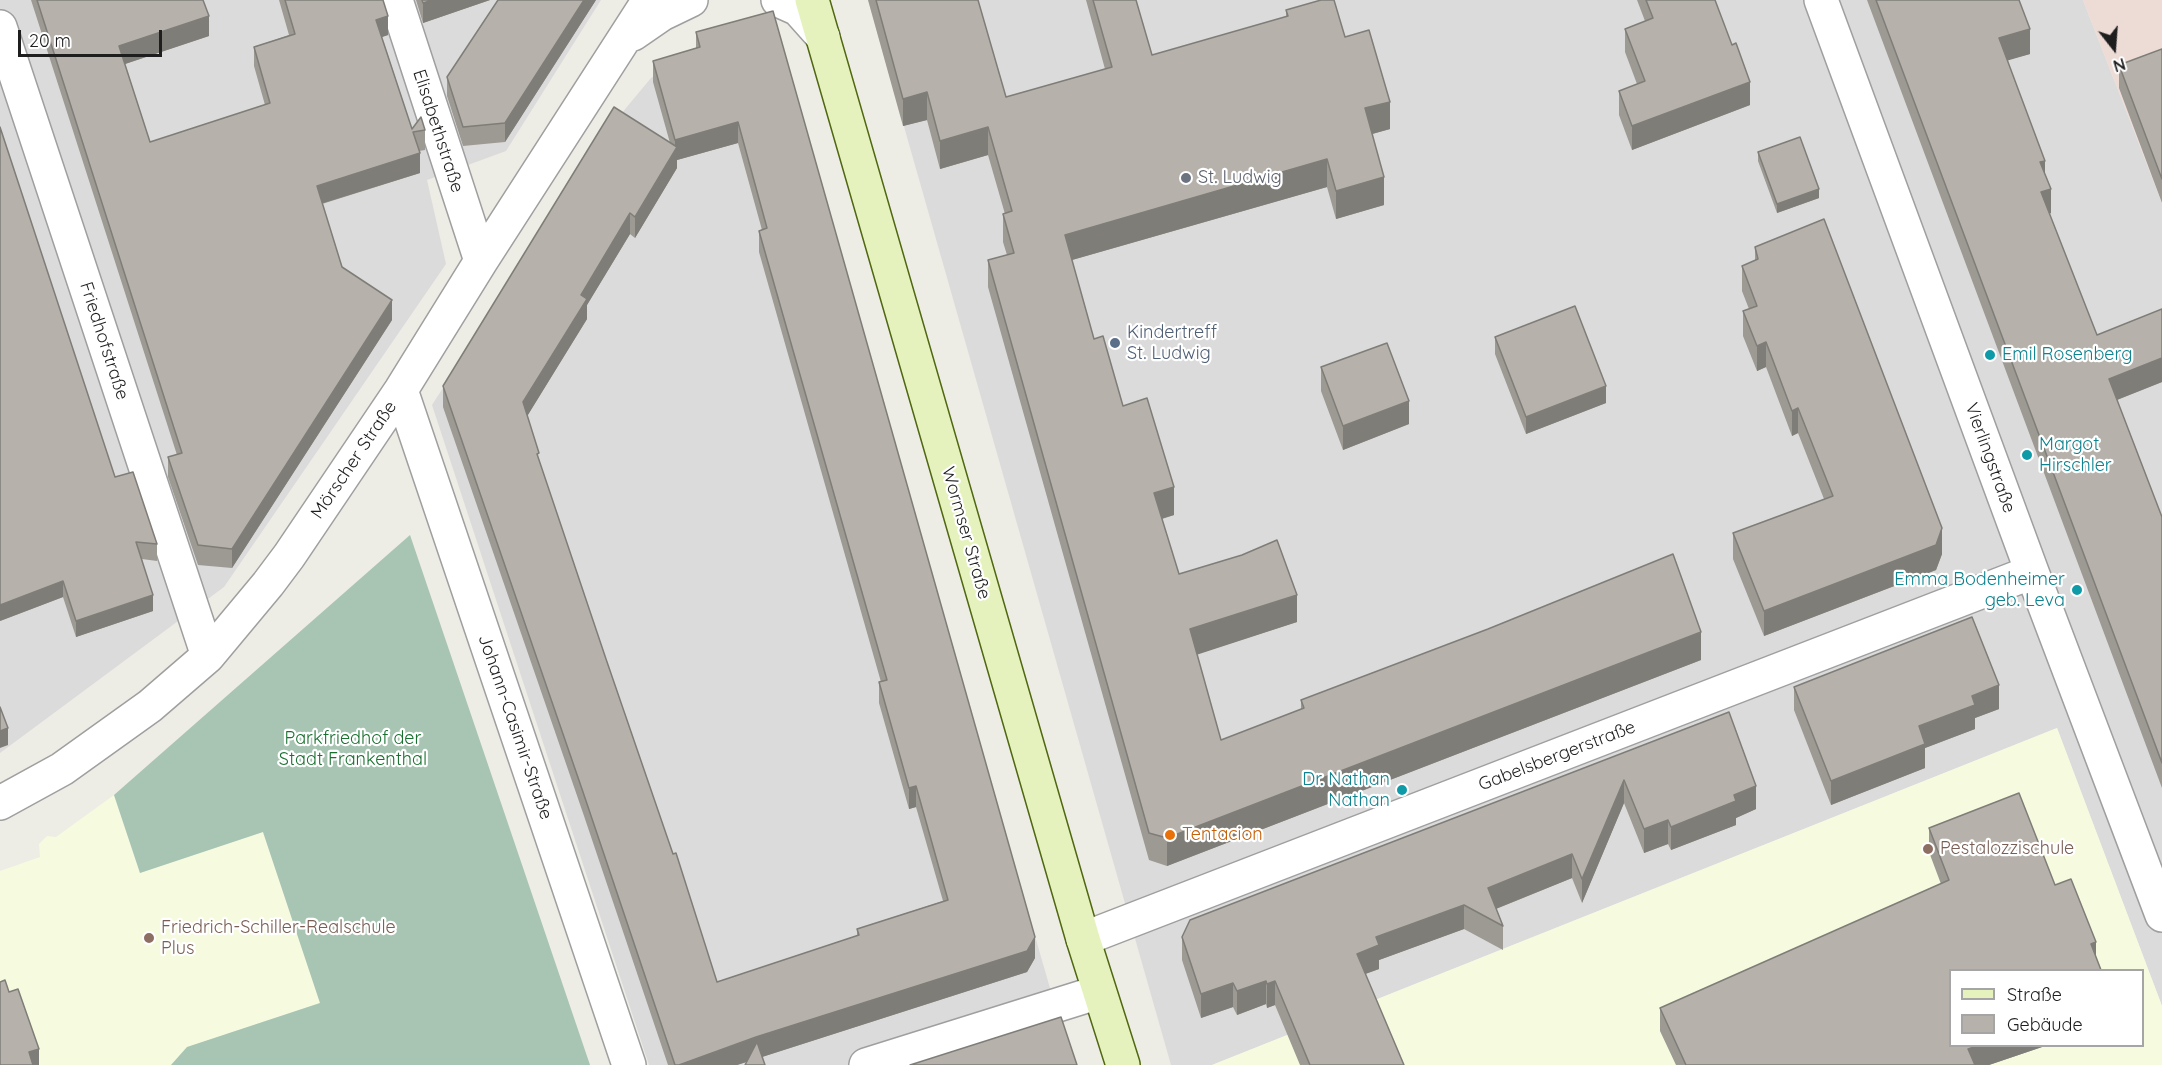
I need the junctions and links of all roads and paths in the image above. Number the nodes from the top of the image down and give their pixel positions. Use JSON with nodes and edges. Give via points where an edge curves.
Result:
{"nodes":[{"id":1,"x":396,"y":0,"type":"edge"},
{"id":2,"x":649,"y":0,"type":"edge"},
{"id":3,"x":691,"y":0,"type":"edge"},
{"id":4,"x":778,"y":0,"type":"edge"},
{"id":5,"x":812,"y":0,"type":"edge"},
{"id":6,"x":1821,"y":0,"type":"edge"},
{"id":7,"x":0,"y":27,"type":"edge"},
{"id":8,"x":823,"y":37,"type":"junction"},
{"id":9,"x":624,"y":40,"type":"junction"},
{"id":10,"x":481,"y":261,"type":"junction"},
{"id":11,"x":401,"y":390,"type":"junction"},
{"id":12,"x":2032,"y":572,"type":"junction"},
{"id":13,"x":208,"y":656,"type":"junction"},
{"id":14,"x":0,"y":803,"type":"edge"},
{"id":15,"x":2162,"y":915,"type":"edge"},
{"id":16,"x":1083,"y":939,"type":"junction"},
{"id":17,"x":1099,"y":992,"type":"junction"},
{"id":18,"x":629,"y":1065,"type":"edge"},
{"id":19,"x":866,"y":1065,"type":"edge"},
{"id":20,"x":1123,"y":1065,"type":"edge"}],
"edges":[{"from":1,"to":10,"type":"street","name":"Elisabethstraße"},
{"from":2,"to":9,"type":"street","name":"Mörscher Straße"},
{"from":3,"to":9,"type":"street","name":"Mörscher Straße"},
{"from":4,"to":8,"type":"street","via":[[798,9]]},
{"from":5,"to":8,"type":"street","name":"Wormser Straße"},
{"from":6,"to":12,"type":"street","name":"Vierlingstraße"},
{"from":7,"to":13,"type":"street","name":"Friedhofstraße"},
{"from":8,"to":16,"type":"street","name":"Wormser Straße"},
{"from":9,"to":10,"type":"street","name":"Mörscher Straße"},
{"from":10,"to":11,"type":"street","name":"Mörscher Straße"},
{"from":11,"to":13,"type":"street","name":"Mörscher Straße","via":[[289,556]]},
{"from":11,"to":18,"type":"street","name":"Johann-Casimir-Straße"},
{"from":12,"to":15,"type":"street","name":"Vierlingstraße"},
{"from":12,"to":16,"type":"street","name":"Gabelsbergerstraße"},
{"from":13,"to":14,"type":"street","name":"Mörscher Straße","via":[[150,706],[62,769]]},
{"from":16,"to":17,"type":"street","name":"Wormser Straße"},
{"from":17,"to":19,"type":"street"},
{"from":17,"to":20,"type":"street","name":"Wormser Straße"}]}
